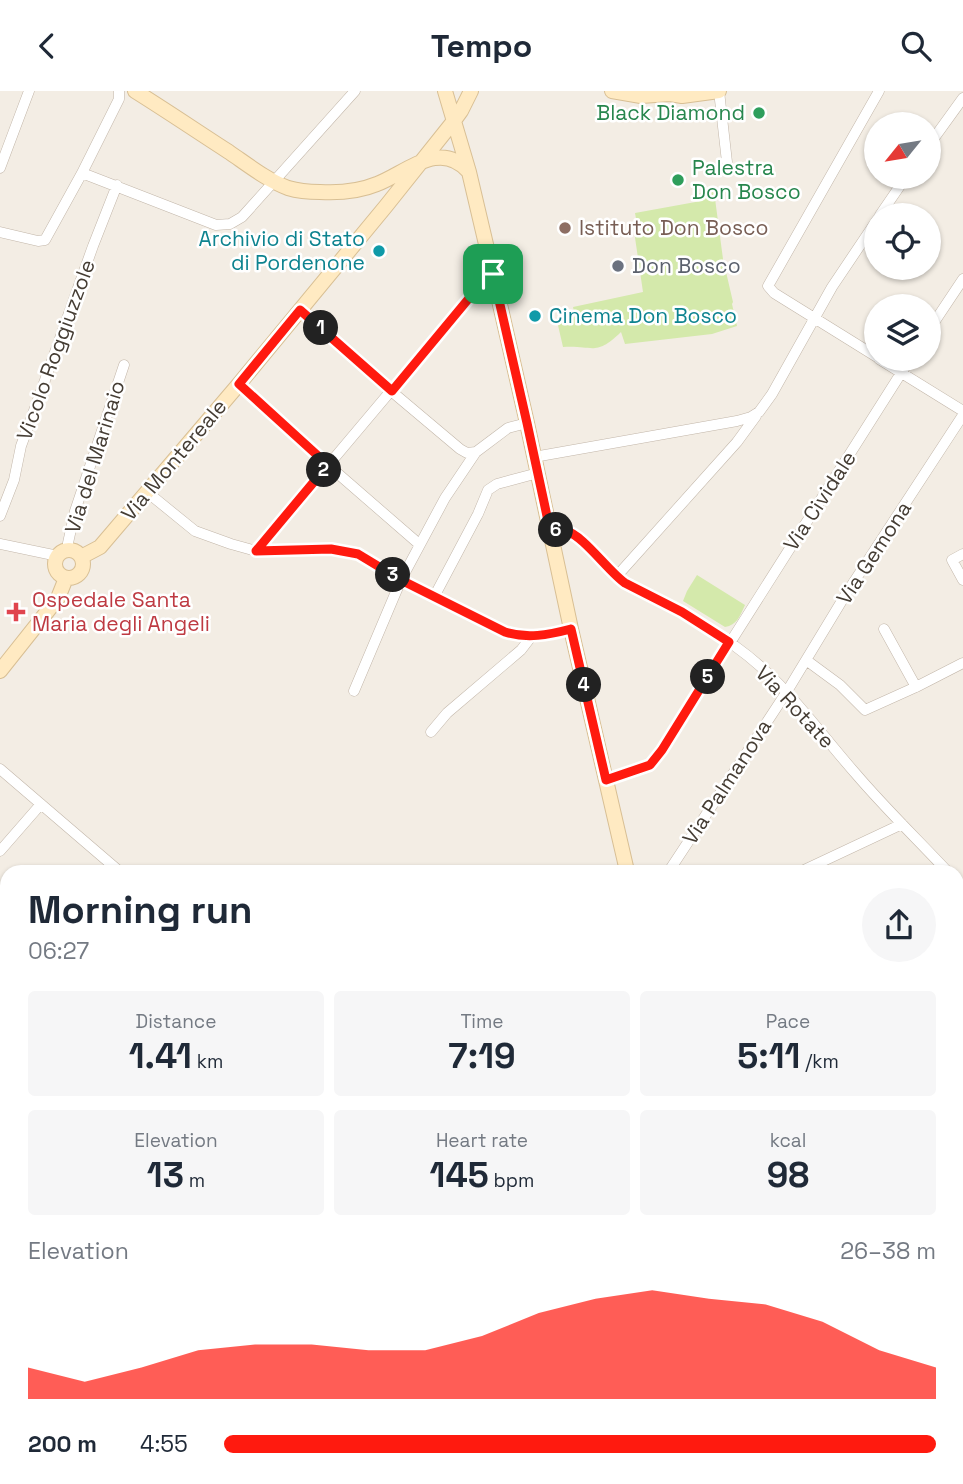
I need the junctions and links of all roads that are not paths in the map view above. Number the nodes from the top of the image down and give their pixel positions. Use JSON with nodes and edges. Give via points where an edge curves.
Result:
{"nodes":[{"id":1,"x":29,"y":91,"type":"edge"},
{"id":2,"x":119,"y":91,"type":"edge"},
{"id":3,"x":135,"y":91,"type":"edge"},
{"id":4,"x":355,"y":91,"type":"edge"},
{"id":5,"x":445,"y":91,"type":"edge"},
{"id":6,"x":471,"y":91,"type":"edge"},
{"id":7,"x":612,"y":91,"type":"edge"},
{"id":8,"x":719,"y":91,"type":"edge"},
{"id":9,"x":879,"y":91,"type":"edge"},
{"id":10,"x":672,"y":92,"type":"edge"},
{"id":11,"x":703,"y":92,"type":"edge"},
{"id":12,"x":963,"y":98,"type":"edge"},
{"id":13,"x":453,"y":122,"type":"junction"},
{"id":14,"x":942,"y":127,"type":"edge"},
{"id":15,"x":422,"y":162,"type":"junction"},
{"id":16,"x":727,"y":162,"type":"dead end"},
{"id":17,"x":0,"y":168,"type":"edge"},
{"id":18,"x":469,"y":172,"type":"junction"},
{"id":19,"x":82,"y":173,"type":"junction"},
{"id":20,"x":275,"y":182,"type":"junction"},
{"id":21,"x":117,"y":185,"type":"junction"},
{"id":22,"x":372,"y":186,"type":"junction"},
{"id":23,"x":390,"y":202,"type":"junction"},
{"id":24,"x":0,"y":232,"type":"edge"},
{"id":25,"x":864,"y":239,"type":"edge"},
{"id":26,"x":493,"y":274,"type":"junction"},
{"id":27,"x":963,"y":279,"type":"edge"},
{"id":28,"x":300,"y":310,"type":"junction"},
{"id":29,"x":941,"y":312,"type":"edge"},
{"id":30,"x":814,"y":319,"type":"junction"},
{"id":31,"x":864,"y":349,"type":"edge"},
{"id":32,"x":124,"y":365,"type":"dead end"},
{"id":33,"x":901,"y":372,"type":"joint"},
{"id":34,"x":239,"y":384,"type":"junction"},
{"id":35,"x":392,"y":391,"type":"junction"},
{"id":36,"x":758,"y":412,"type":"junction"},
{"id":37,"x":963,"y":413,"type":"edge"},
{"id":38,"x":527,"y":423,"type":"junction"},
{"id":39,"x":476,"y":452,"type":"junction"},
{"id":40,"x":534,"y":457,"type":"junction"},
{"id":41,"x":328,"y":465,"type":"junction"},
{"id":42,"x":538,"y":473,"type":"junction"},
{"id":43,"x":147,"y":492,"type":"junction"},
{"id":44,"x":0,"y":516,"type":"edge"},
{"id":45,"x":550,"y":530,"type":"junction"},
{"id":46,"x":0,"y":544,"type":"edge"},
{"id":47,"x":419,"y":544,"type":"junction"},
{"id":48,"x":256,"y":551,"type":"junction"},
{"id":49,"x":69,"y":554,"type":"junction"},
{"id":50,"x":963,"y":554,"type":"edge"},
{"id":51,"x":616,"y":577,"type":"junction"},
{"id":52,"x":66,"y":578,"type":"junction"},
{"id":53,"x":401,"y":580,"type":"junction"},
{"id":54,"x":963,"y":580,"type":"edge"},
{"id":55,"x":434,"y":597,"type":"junction"},
{"id":56,"x":571,"y":629,"type":"junction"},
{"id":57,"x":884,"y":629,"type":"dead end"},
{"id":58,"x":531,"y":637,"type":"junction"},
{"id":59,"x":729,"y":642,"type":"junction"},
{"id":60,"x":806,"y":660,"type":"junction"},
{"id":61,"x":963,"y":663,"type":"edge"},
{"id":62,"x":0,"y":671,"type":"edge"},
{"id":63,"x":916,"y":687,"type":"junction"},
{"id":64,"x":354,"y":691,"type":"dead end"},
{"id":65,"x":786,"y":693,"type":"junction"},
{"id":66,"x":432,"y":732,"type":"dead end"},
{"id":67,"x":0,"y":769,"type":"edge"},
{"id":68,"x":606,"y":780,"type":"junction"},
{"id":69,"x":41,"y":804,"type":"junction"},
{"id":70,"x":902,"y":824,"type":"junction"},
{"id":71,"x":0,"y":851,"type":"edge"},
{"id":72,"x":111,"y":865,"type":"edge"},
{"id":73,"x":626,"y":865,"type":"edge"},
{"id":74,"x":672,"y":865,"type":"edge"},
{"id":75,"x":815,"y":865,"type":"edge"},
{"id":76,"x":941,"y":865,"type":"edge"}],
"edges":[{"from":1,"to":17,"type":"street"},
{"from":2,"to":19,"type":"street","via":[[119,100]]},
{"from":3,"to":20,"type":"main road"},
{"from":4,"to":20,"type":"street"},
{"from":5,"to":13,"type":"main road"},
{"from":6,"to":13,"type":"main road","name":"Via Montereale"},
{"from":7,"to":10,"type":"main road","via":[[641,96]]},
{"from":8,"to":11,"type":"main road"},
{"from":8,"to":16,"type":"street"},
{"from":9,"to":30,"type":"street","via":[[768,286]]},
{"from":10,"to":11,"type":"main road","via":[[682,96]]},
{"from":12,"to":14,"type":"street"},
{"from":13,"to":15,"type":"main road","name":"Via Montereale"},
{"from":13,"to":18,"type":"main road"},
{"from":15,"to":18,"type":"main road","via":[[449,158]]},
{"from":15,"to":22,"type":"main road"},
{"from":15,"to":23,"type":"main road","name":"Via Montereale"},
{"from":18,"to":26,"type":"main road"},
{"from":19,"to":21,"type":"street"},
{"from":19,"to":24,"type":"street","via":[[45,240]]},
{"from":20,"to":21,"type":"street","via":[[242,217],[216,225]]},
{"from":20,"to":22,"type":"main road","via":[[294,190],[319,192]]},
{"from":21,"to":44,"type":"street","name":"Vicolo Roggiuzzole","via":[[38,397]]},
{"from":22,"to":23,"type":"main road"},
{"from":23,"to":28,"type":"main road","name":"Via Montereale"},
{"from":25,"to":30,"type":"street"},
{"from":26,"to":35,"type":"street"},
{"from":26,"to":38,"type":"main road"},
{"from":27,"to":29,"type":"street"},
{"from":28,"to":34,"type":"main road","name":"Via Montereale"},
{"from":28,"to":35,"type":"street"},
{"from":30,"to":31,"type":"street"},
{"from":30,"to":36,"type":"street"},
{"from":32,"to":49,"type":"street","name":"Via del Marinaio","via":[[75,511]]},
{"from":33,"to":37,"type":"street"},
{"from":33,"to":59,"type":"street","name":"Via Cividale"},
{"from":34,"to":41,"type":"street"},
{"from":34,"to":43,"type":"main road","name":"Via Montereale"},
{"from":35,"to":39,"type":"street","via":[[460,449]]},
{"from":35,"to":41,"type":"street"},
{"from":36,"to":40,"type":"street","via":[[737,421]]},
{"from":36,"to":51,"type":"street","via":[[737,442]]},
{"from":37,"to":60,"type":"street","name":"Via Gemona"},
{"from":38,"to":39,"type":"street","via":[[508,428]]},
{"from":38,"to":40,"type":"main road"},
{"from":39,"to":47,"type":"street"},
{"from":40,"to":42,"type":"main road"},
{"from":41,"to":47,"type":"street"},
{"from":41,"to":48,"type":"street"},
{"from":42,"to":45,"type":"main road"},
{"from":42,"to":55,"type":"street","via":[[488,490]]},
{"from":43,"to":48,"type":"street","via":[[195,531]]},
{"from":43,"to":49,"type":"main road","name":"Via Montereale","via":[[100,547]]},
{"from":45,"to":51,"type":"street","name":"Via Rotate","via":[[568,531],[581,540]]},
{"from":45,"to":56,"type":"main road"},
{"from":46,"to":49,"type":"street"},
{"from":47,"to":53,"type":"street"},
{"from":48,"to":53,"type":"street","via":[[331,549],[358,554]]},
{"from":49,"to":52,"type":"main road","via":[[55,560],[58,573]]},
{"from":49,"to":52,"type":"main road","via":[[83,566],[79,574]]},
{"from":50,"to":54,"type":"street","via":[[952,560]]},
{"from":51,"to":59,"type":"street","name":"Via Rotate"},
{"from":52,"to":62,"type":"main road","via":[[58,598]]},
{"from":53,"to":55,"type":"street"},
{"from":53,"to":64,"type":"street"},
{"from":55,"to":58,"type":"street","via":[[505,632]]},
{"from":56,"to":58,"type":"street"},
{"from":56,"to":68,"type":"main road"},
{"from":57,"to":63,"type":"street"},
{"from":58,"to":66,"type":"street"},
{"from":59,"to":65,"type":"street","name":"Via Rotate"},
{"from":59,"to":68,"type":"street","name":"Via Cividale","via":[[650,765]]},
{"from":60,"to":63,"type":"street","via":[[864,710]]},
{"from":60,"to":65,"type":"street","name":"Via Gemona"},
{"from":61,"to":63,"type":"street"},
{"from":65,"to":70,"type":"street","name":"Via Rotate"},
{"from":65,"to":74,"type":"street","name":"Via Palmanova"},
{"from":67,"to":69,"type":"street"},
{"from":68,"to":73,"type":"main road"},
{"from":69,"to":71,"type":"street"},
{"from":69,"to":72,"type":"street"},
{"from":70,"to":75,"type":"street"},
{"from":70,"to":76,"type":"street","name":"Via Rotate"}]}
